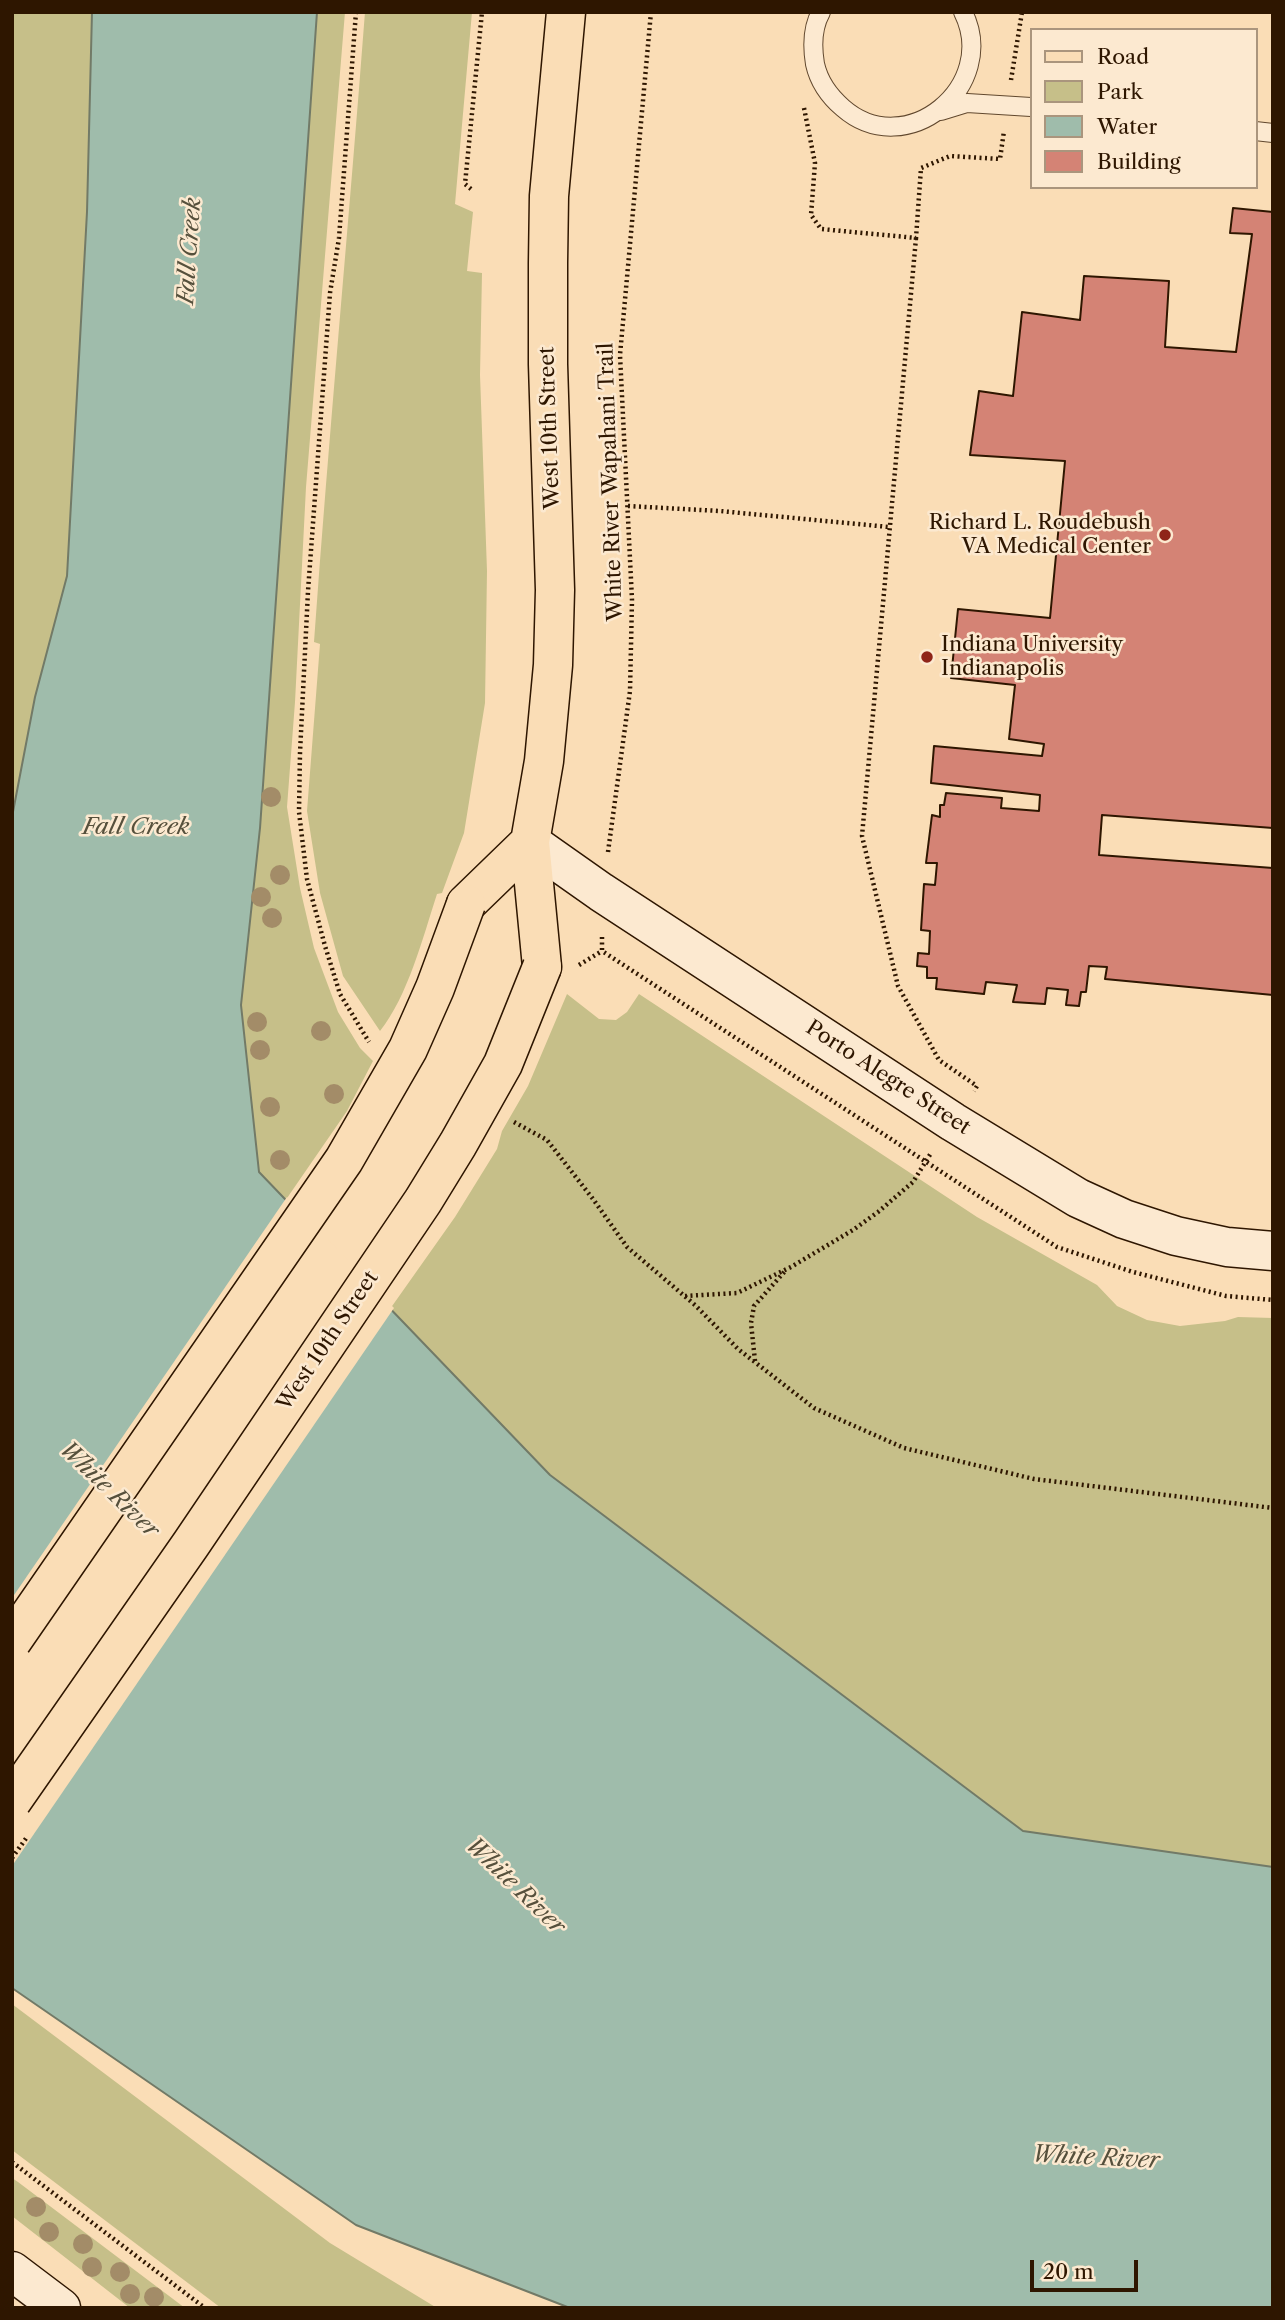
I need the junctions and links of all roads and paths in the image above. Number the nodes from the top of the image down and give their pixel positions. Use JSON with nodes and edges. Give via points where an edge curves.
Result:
{"nodes":[{"id":1,"x":356,"y":12,"type":"edge"},
{"id":2,"x":482,"y":12,"type":"edge"},
{"id":3,"x":566,"y":12,"type":"edge"},
{"id":4,"x":651,"y":12,"type":"edge"},
{"id":5,"x":821,"y":12,"type":"edge"},
{"id":6,"x":963,"y":12,"type":"edge"},
{"id":7,"x":1030,"y":107,"type":"edge"},
{"id":8,"x":938,"y":112,"type":"junction"},
{"id":9,"x":471,"y":189,"type":"dead end"},
{"id":10,"x":916,"y":238,"type":"dead end"},
{"id":11,"x":628,"y":506,"type":"junction"},
{"id":12,"x":890,"y":527,"type":"junction"},
{"id":13,"x":530,"y":842,"type":"junction"},
{"id":14,"x":601,"y":892,"type":"junction"},
{"id":15,"x":602,"y":951,"type":"dead end"},
{"id":16,"x":374,"y":1048,"type":"dead end"},
{"id":17,"x":506,"y":1118,"type":"dead end"},
{"id":18,"x":953,"y":1122,"type":"junction"},
{"id":19,"x":1273,"y":1251,"type":"edge"},
{"id":20,"x":787,"y":1269,"type":"junction"},
{"id":21,"x":685,"y":1296,"type":"junction"},
{"id":22,"x":755,"y":1362,"type":"junction"},
{"id":23,"x":1273,"y":1508,"type":"edge"},
{"id":24,"x":12,"y":1641,"type":"edge"},
{"id":25,"x":12,"y":1801,"type":"edge"},
{"id":26,"x":12,"y":2162,"type":"edge"},
{"id":27,"x":12,"y":2271,"type":"edge"},
{"id":28,"x":61,"y":2308,"type":"edge"},
{"id":29,"x":205,"y":2308,"type":"edge"}],
"edges":[{"from":1,"to":16,"type":"path","via":[[309,577],[299,812],[307,879],[340,994]]},
{"from":2,"to":9,"type":"path","via":[[466,184]]},
{"from":3,"to":13,"type":"main road","name":"West 10th Street","via":[[549,196],[554,665]]},
{"from":4,"to":11,"type":"path","name":"White River Wapahani Trail","via":[[620,355]]},
{"from":5,"to":8,"type":"lane","via":[[812,48],[817,75],[831,98],[852,116],[899,126]]},
{"from":6,"to":8,"type":"lane","via":[[971,47],[968,72],[956,94]]},
{"from":7,"to":8,"type":"lane","via":[[967,103]]},
{"from":10,"to":12,"type":"path"},
{"from":11,"to":12,"type":"path"},
{"from":11,"to":14,"type":"path","name":"White River Wapahani Trail","via":[[630,691]]},
{"from":12,"to":18,"type":"path","via":[[862,836],[898,986],[939,1060],[977,1086]]},
{"from":13,"to":14,"type":"street","name":"Porto Alegre Street"},
{"from":13,"to":24,"type":"main road","bridge":true,"via":[[466,904],[408,1049],[350,1150]]},
{"from":13,"to":25,"type":"main road","name":"West 10th Street","bridge":true,"via":[[542,967],[503,1064],[423,1201]]},
{"from":14,"to":15,"type":"path","name":"White River Wapahani Trail"},
{"from":14,"to":18,"type":"street","name":"Porto Alegre Street"},
{"from":17,"to":21,"type":"path","via":[[547,1140],[627,1247]]},
{"from":18,"to":19,"type":"street","name":"Porto Alegre Street","via":[[1078,1198],[1124,1219],[1204,1243]]},
{"from":18,"to":20,"type":"path","via":[[913,1182],[853,1230]]},
{"from":20,"to":21,"type":"path","via":[[737,1293]]},
{"from":20,"to":22,"type":"path","via":[[754,1306]]},
{"from":21,"to":22,"type":"path"},
{"from":22,"to":23,"type":"path","via":[[814,1408],[920,1453],[1070,1485]]},
{"from":26,"to":29,"type":"path"},
{"from":27,"to":28,"type":"street"}]}
